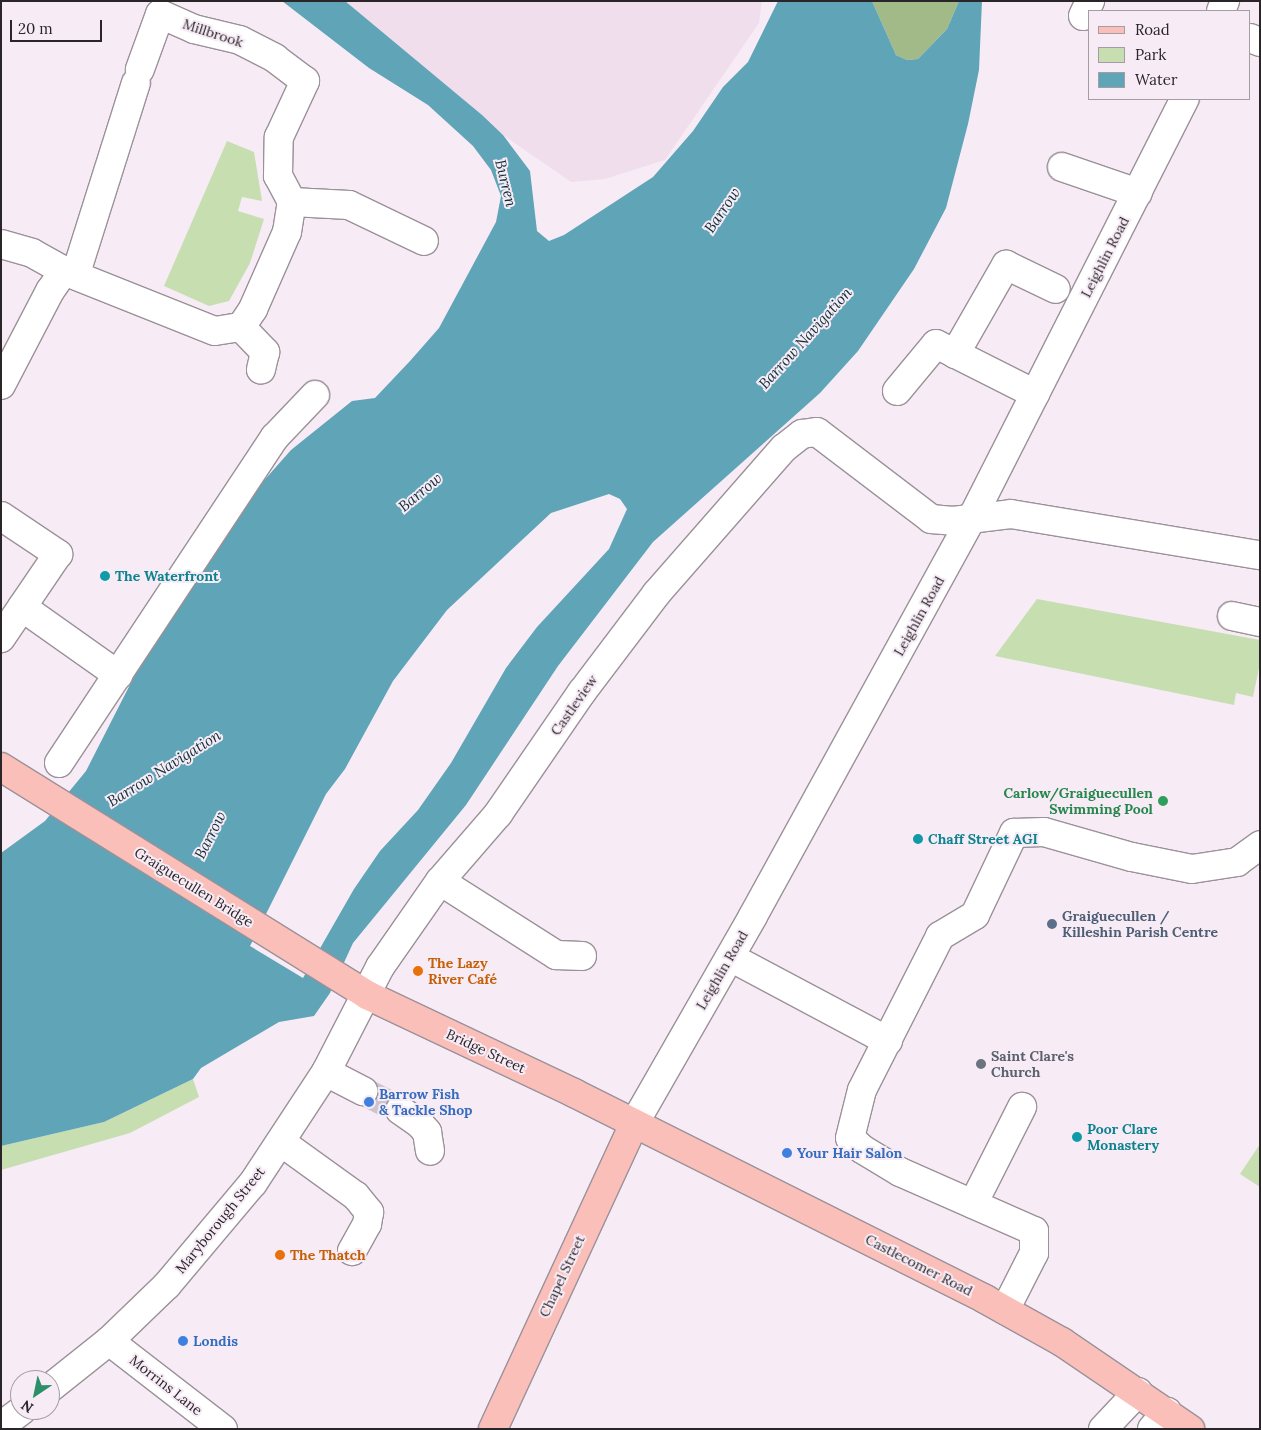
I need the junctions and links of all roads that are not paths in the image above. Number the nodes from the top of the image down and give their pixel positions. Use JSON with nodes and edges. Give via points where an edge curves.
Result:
{"nodes":[{"id":1,"x":1185,"y":100,"type":"edge"},
{"id":2,"x":1062,"y":167,"type":"dead end"},
{"id":3,"x":1138,"y":193,"type":"junction"},
{"id":4,"x":292,"y":202,"type":"junction"},
{"id":5,"x":424,"y":241,"type":"dead end"},
{"id":6,"x":1,"y":244,"type":"edge"},
{"id":7,"x":70,"y":272,"type":"junction"},
{"id":8,"x":1056,"y":289,"type":"dead end"},
{"id":9,"x":247,"y":318,"type":"junction"},
{"id":10,"x":955,"y":354,"type":"junction"},
{"id":11,"x":261,"y":370,"type":"dead end"},
{"id":12,"x":1,"y":385,"type":"edge"},
{"id":13,"x":896,"y":391,"type":"dead end"},
{"id":14,"x":1036,"y":394,"type":"junction"},
{"id":15,"x":315,"y":395,"type":"dead end"},
{"id":16,"x":1,"y":516,"type":"edge"},
{"id":17,"x":973,"y":516,"type":"junction"},
{"id":18,"x":1260,"y":555,"type":"edge"},
{"id":19,"x":22,"y":607,"type":"junction"},
{"id":20,"x":1232,"y":616,"type":"dead end"},
{"id":21,"x":1260,"y":622,"type":"edge"},
{"id":22,"x":1,"y":638,"type":"edge"},
{"id":23,"x":118,"y":675,"type":"junction"},
{"id":24,"x":59,"y":763,"type":"dead end"},
{"id":25,"x":1,"y":767,"type":"edge"},
{"id":26,"x":1260,"y":845,"type":"edge"},
{"id":27,"x":440,"y":881,"type":"junction"},
{"id":28,"x":582,"y":956,"type":"dead end"},
{"id":29,"x":730,"y":957,"type":"junction"},
{"id":30,"x":338,"y":977,"type":"joint"},
{"id":31,"x":367,"y":995,"type":"junction"},
{"id":32,"x":888,"y":1040,"type":"junction"},
{"id":33,"x":326,"y":1072,"type":"junction"},
{"id":34,"x":363,"y":1091,"type":"tunnel mouth"},
{"id":35,"x":1022,"y":1107,"type":"dead end"},
{"id":36,"x":400,"y":1110,"type":"tunnel mouth"},
{"id":37,"x":634,"y":1124,"type":"junction"},
{"id":38,"x":281,"y":1142,"type":"junction"},
{"id":39,"x":430,"y":1151,"type":"dead end"},
{"id":40,"x":973,"y":1204,"type":"junction"},
{"id":41,"x":352,"y":1251,"type":"dead end"},
{"id":42,"x":1005,"y":1310,"type":"junction"},
{"id":43,"x":109,"y":1341,"type":"junction"},
{"id":44,"x":60,"y":1380,"type":"edge"},
{"id":45,"x":1138,"y":1392,"type":"junction"},
{"id":46,"x":1160,"y":1420,"type":"edge"},
{"id":47,"x":223,"y":1429,"type":"edge"},
{"id":48,"x":493,"y":1429,"type":"edge"},
{"id":49,"x":1103,"y":1429,"type":"edge"},
{"id":50,"x":1190,"y":1429,"type":"edge"}],
"edges":[{"from":1,"to":3,"type":"street","name":"Leighlin Road"},
{"from":2,"to":3,"type":"street"},
{"from":3,"to":14,"type":"street","name":"Leighlin Road"},
{"from":4,"to":5,"type":"street","via":[[349,205]]},
{"from":4,"to":7,"type":"street","name":"Millbrook","via":[[278,176],[279,137],[305,82],[275,58],[240,40],[194,29],[160,14]]},
{"from":4,"to":9,"type":"street","via":[[286,232]]},
{"from":6,"to":7,"type":"street","via":[[32,253]]},
{"from":7,"to":9,"type":"street","via":[[215,331]]},
{"from":7,"to":12,"type":"street","via":[[50,291]]},
{"from":8,"to":10,"type":"street","via":[[1006,265]]},
{"from":9,"to":11,"type":"street","via":[[266,352]]},
{"from":10,"to":13,"type":"street","via":[[936,344]]},
{"from":10,"to":14,"type":"street"},
{"from":14,"to":17,"type":"street","name":"Leighlin Road"},
{"from":15,"to":23,"type":"street","via":[[275,437]]},
{"from":16,"to":19,"type":"street","via":[[58,554]]},
{"from":17,"to":18,"type":"street","via":[[1010,514]]},
{"from":17,"to":27,"type":"street","name":"Castleview","via":[[954,521],[931,519],[811,433],[784,448],[656,594],[582,692],[498,814]]},
{"from":17,"to":29,"type":"street","name":"Leighlin Road"},
{"from":19,"to":22,"type":"street"},
{"from":19,"to":23,"type":"street"},
{"from":20,"to":21,"type":"street"},
{"from":23,"to":24,"type":"street"},
{"from":25,"to":30,"type":"main road","name":"Graiguecullen Bridge"},
{"from":26,"to":32,"type":"street","via":[[1237,862],[1192,869],[1132,857],[1044,832],[1014,833],[975,914],[940,936]]},
{"from":27,"to":28,"type":"street","via":[[556,955]]},
{"from":27,"to":31,"type":"street","name":"Castleview","via":[[380,967]]},
{"from":29,"to":32,"type":"street"},
{"from":29,"to":37,"type":"street","name":"Leighlin Road"},
{"from":30,"to":31,"type":"main road","name":"Bridge Street"},
{"from":31,"to":33,"type":"street","name":"Maryborough Street"},
{"from":31,"to":37,"type":"main road","name":"Bridge Street"},
{"from":32,"to":40,"type":"street","via":[[862,1090],[850,1138],[900,1172]]},
{"from":33,"to":34,"type":"street"},
{"from":33,"to":38,"type":"street","name":"Maryborough Street"},
{"from":35,"to":40,"type":"street"},
{"from":36,"to":39,"type":"street","via":[[427,1132]]},
{"from":37,"to":42,"type":"main road","name":"Castlecomer Road"},
{"from":37,"to":48,"type":"main road","name":"Chapel Street"},
{"from":38,"to":41,"type":"street","via":[[356,1196],[369,1212],[367,1224]]},
{"from":38,"to":43,"type":"street","name":"Maryborough Street","via":[[253,1183],[167,1285]]},
{"from":40,"to":42,"type":"street","via":[[1034,1231],[1034,1253]]},
{"from":42,"to":45,"type":"main road","name":"Castlecomer Road"},
{"from":43,"to":44,"type":"street","name":"Maryborough Street"},
{"from":43,"to":47,"type":"street","name":"Morrins Lane"},
{"from":45,"to":46,"type":"main road","name":"Castlecomer Road"},
{"from":45,"to":49,"type":"street"},
{"from":46,"to":50,"type":"main road","name":"Castlecomer Road"}]}
